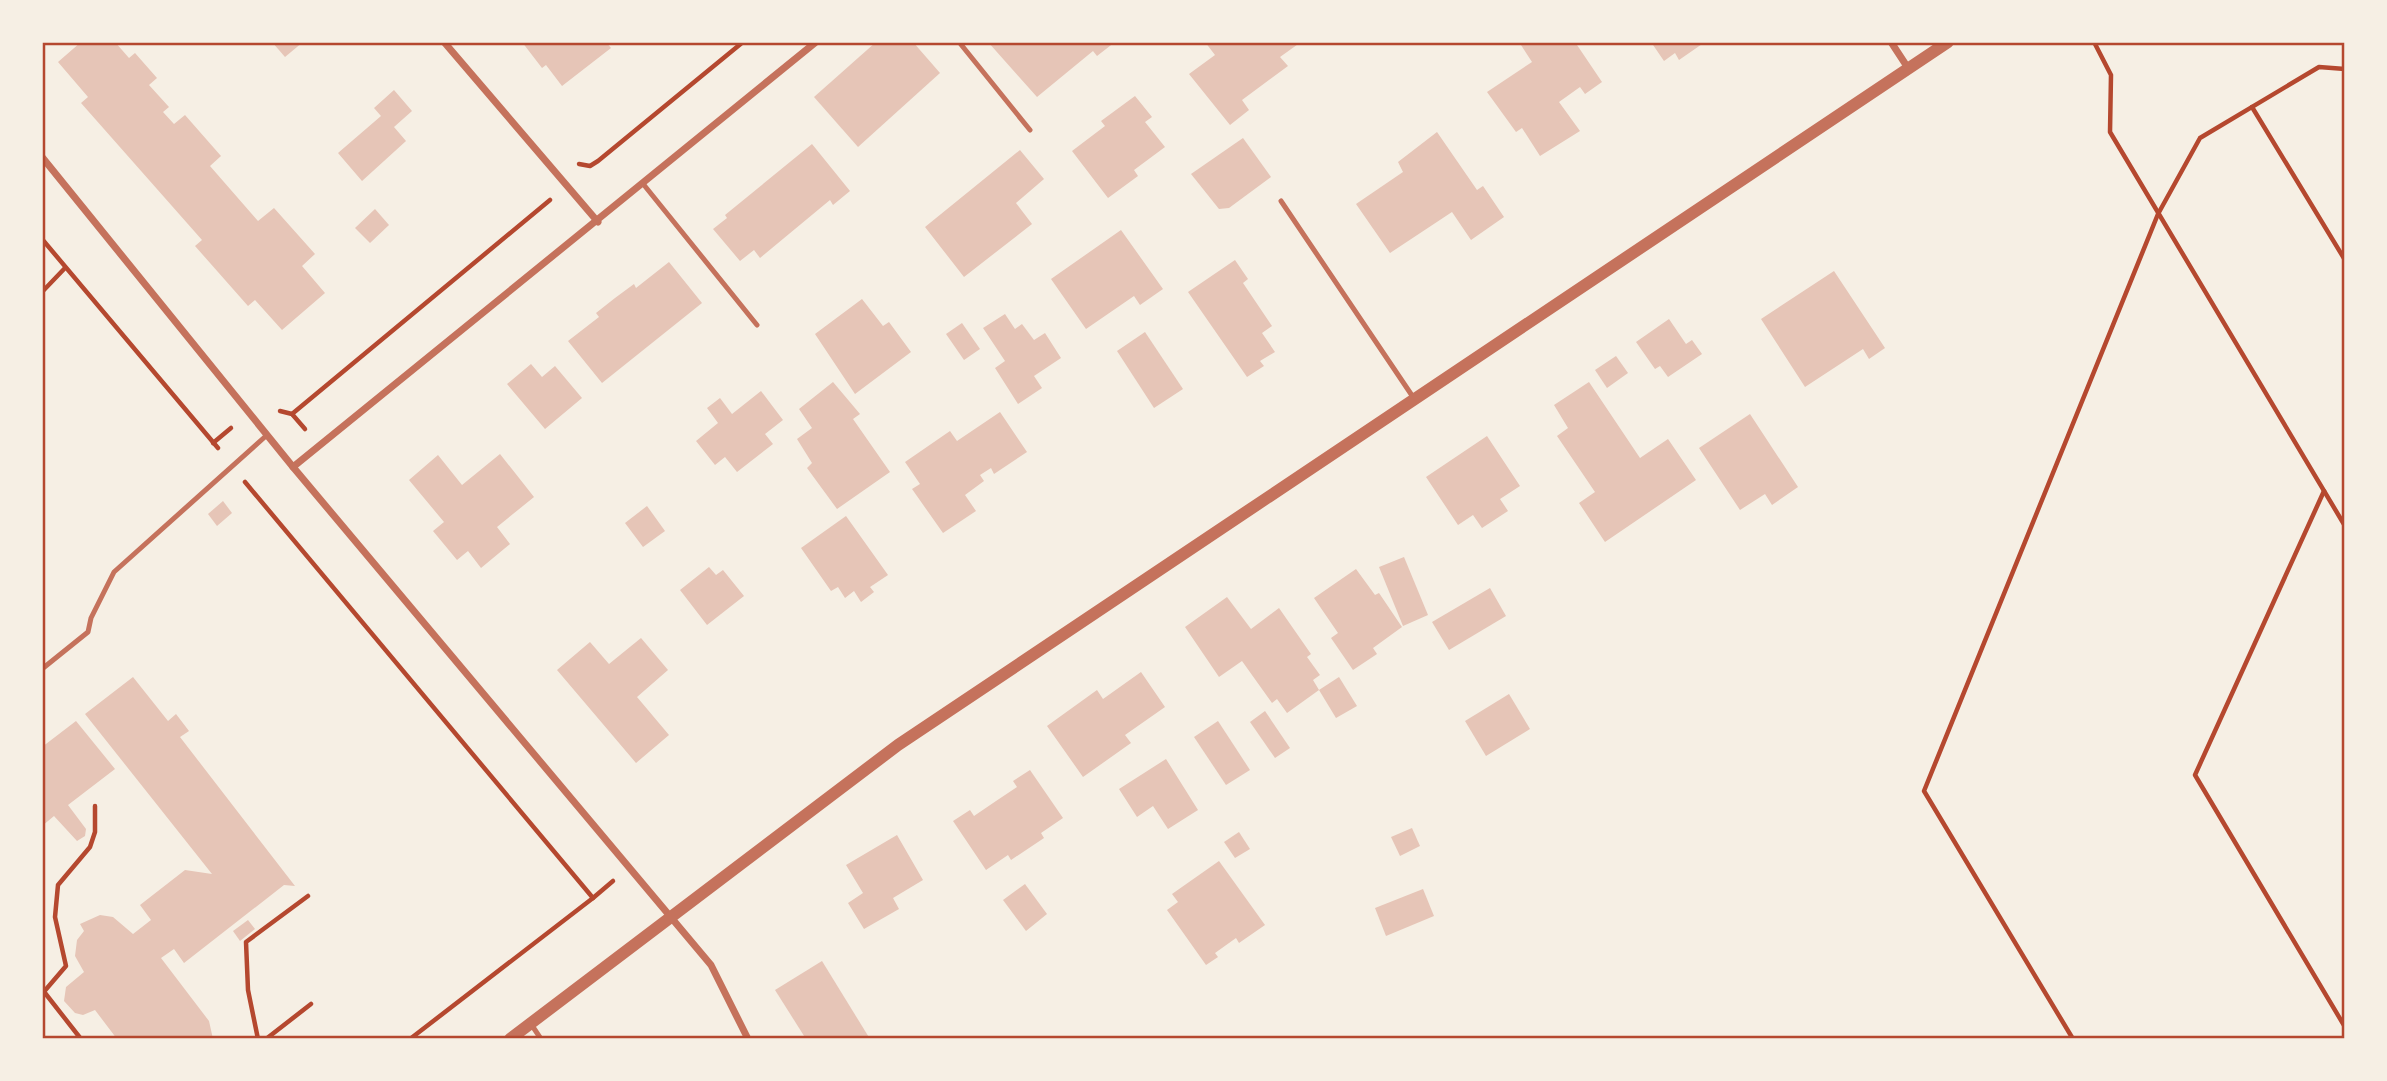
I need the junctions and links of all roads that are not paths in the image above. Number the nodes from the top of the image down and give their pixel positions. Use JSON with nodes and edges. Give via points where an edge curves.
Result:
{"nodes":[{"id":1,"x":444,"y":42,"type":"edge"},
{"id":2,"x":816,"y":42,"type":"edge"},
{"id":3,"x":959,"y":42,"type":"edge"},
{"id":4,"x":1891,"y":42,"type":"edge"},
{"id":5,"x":1948,"y":42,"type":"edge"},
{"id":6,"x":1908,"y":68,"type":"junction"},
{"id":7,"x":1030,"y":130,"type":"dead end"},
{"id":8,"x":42,"y":157,"type":"edge"},
{"id":9,"x":644,"y":185,"type":"junction"},
{"id":10,"x":1282,"y":201,"type":"dead end"},
{"id":11,"x":598,"y":222,"type":"junction"},
{"id":12,"x":757,"y":325,"type":"dead end"},
{"id":13,"x":1413,"y":397,"type":"junction"},
{"id":14,"x":267,"y":435,"type":"junction"},
{"id":15,"x":293,"y":467,"type":"junction"},
{"id":16,"x":42,"y":669,"type":"edge"},
{"id":17,"x":670,"y":916,"type":"junction"},
{"id":18,"x":531,"y":1024,"type":"junction"},
{"id":19,"x":510,"y":1039,"type":"edge"},
{"id":20,"x":541,"y":1039,"type":"edge"},
{"id":21,"x":748,"y":1039,"type":"edge"}],
"edges":[{"from":1,"to":11,"type":"street"},
{"from":2,"to":9,"type":"street"},
{"from":3,"to":7,"type":"lane"},
{"from":4,"to":6,"type":"street"},
{"from":5,"to":6,"type":"street"},
{"from":6,"to":13,"type":"street"},
{"from":8,"to":14,"type":"street"},
{"from":9,"to":11,"type":"street"},
{"from":9,"to":12,"type":"lane"},
{"from":10,"to":13,"type":"lane"},
{"from":11,"to":15,"type":"street"},
{"from":13,"to":17,"type":"street","via":[[898,745]]},
{"from":14,"to":15,"type":"street"},
{"from":14,"to":16,"type":"lane","via":[[114,572],[88,632]]},
{"from":15,"to":17,"type":"street"},
{"from":17,"to":18,"type":"street"},
{"from":17,"to":21,"type":"street","via":[[711,965]]},
{"from":18,"to":19,"type":"street"},
{"from":18,"to":20,"type":"lane"}]}
